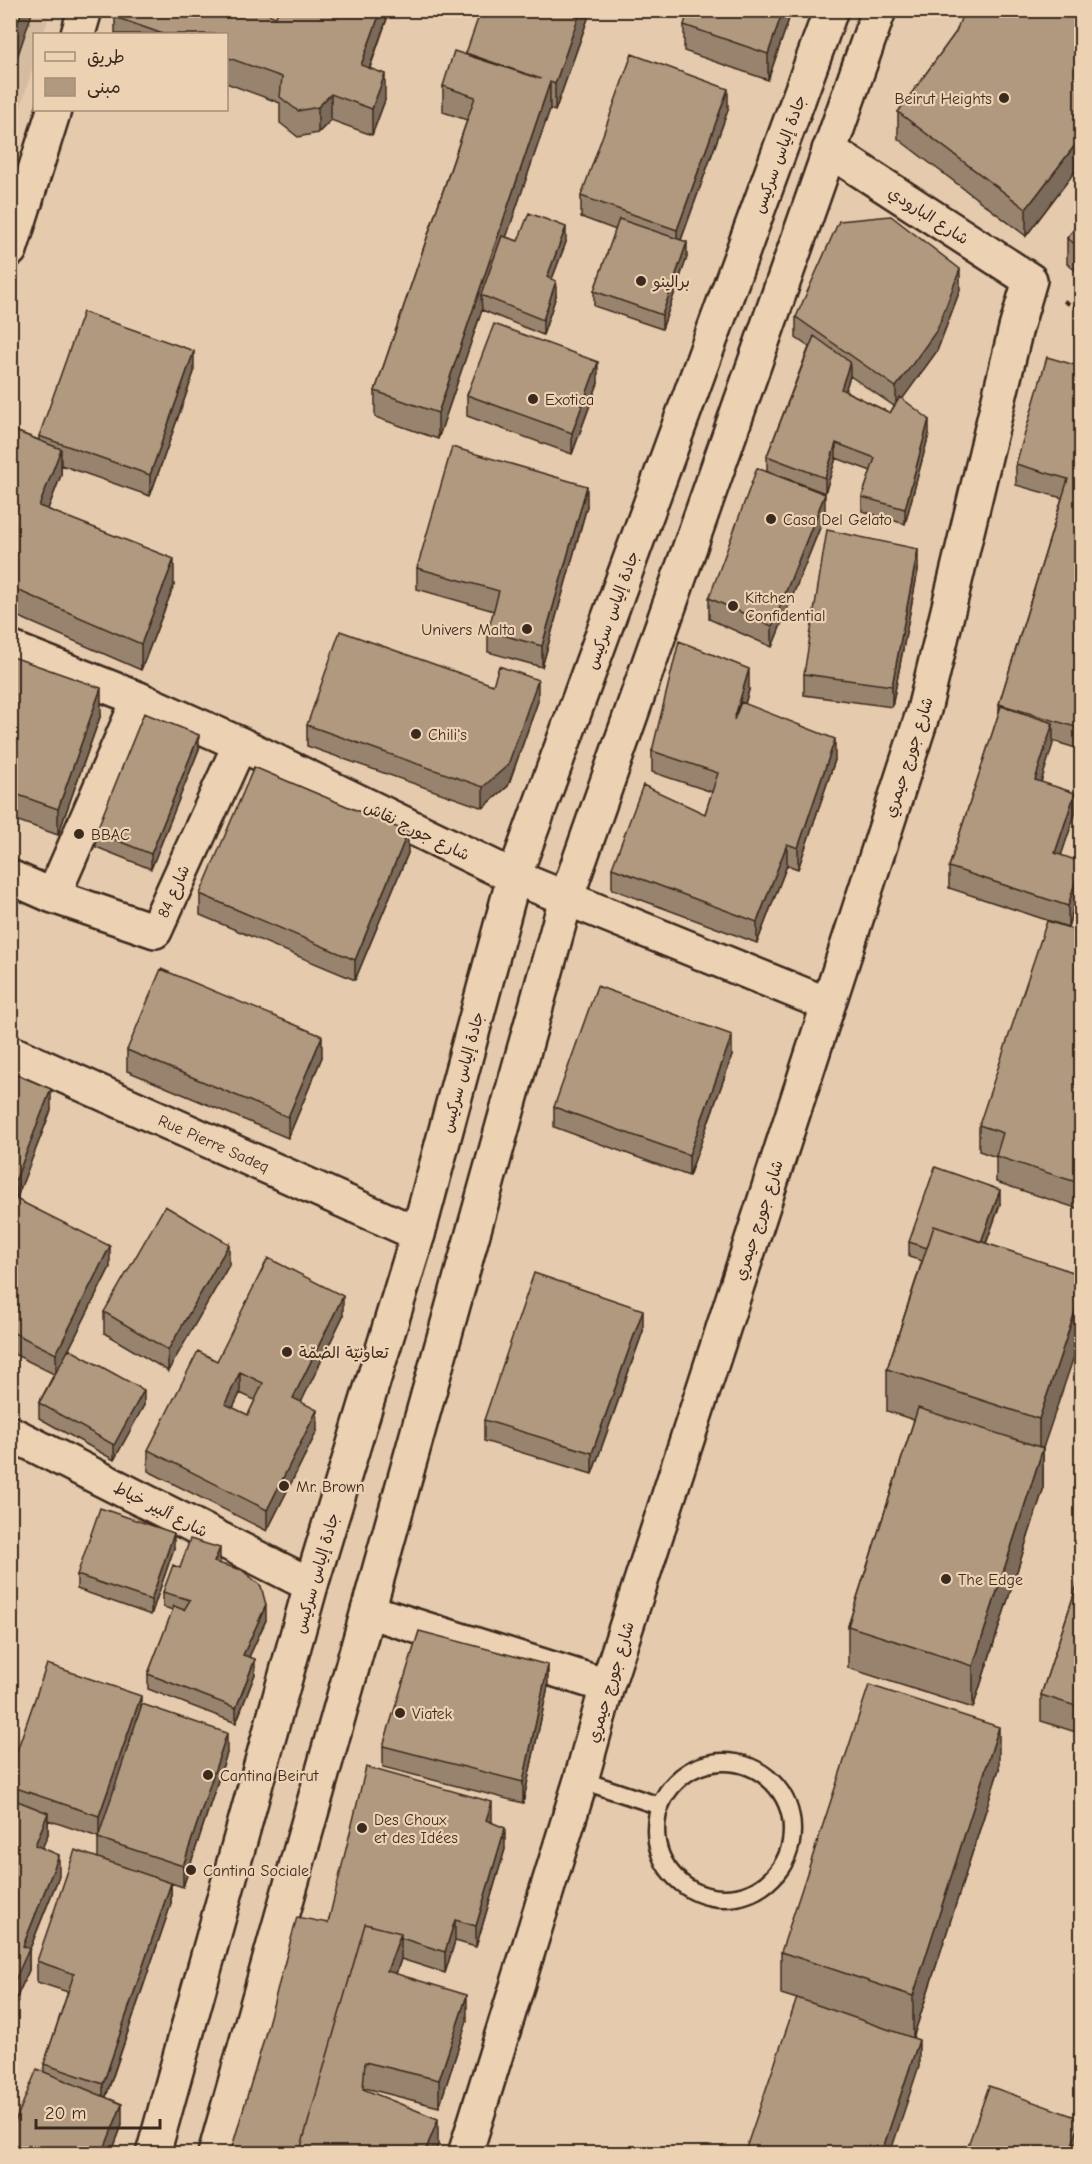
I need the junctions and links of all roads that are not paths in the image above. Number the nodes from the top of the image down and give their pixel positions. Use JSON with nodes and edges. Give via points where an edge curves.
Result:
{"nodes":[{"id":1,"x":85,"y":10,"type":"edge"},
{"id":2,"x":831,"y":10,"type":"edge"},
{"id":3,"x":879,"y":10,"type":"edge"},
{"id":4,"x":78,"y":33,"type":"edge"},
{"id":5,"x":54,"y":111,"type":"edge"},
{"id":6,"x":829,"y":150,"type":"junction"},
{"id":7,"x":18,"y":197,"type":"edge"},
{"id":8,"x":10,"y":250,"type":"edge"},
{"id":9,"x":1030,"y":280,"type":"joint"},
{"id":10,"x":10,"y":648,"type":"edge"},
{"id":11,"x":139,"y":699,"type":"junction"},
{"id":12,"x":240,"y":744,"type":"junction"},
{"id":13,"x":10,"y":877,"type":"edge"},
{"id":14,"x":514,"y":877,"type":"junction"},
{"id":15,"x":52,"y":896,"type":"junction"},
{"id":16,"x":566,"y":899,"type":"junction"},
{"id":17,"x":827,"y":1004,"type":"junction"},
{"id":18,"x":10,"y":1052,"type":"edge"},
{"id":19,"x":418,"y":1234,"type":"junction"},
{"id":20,"x":10,"y":1433,"type":"edge"},
{"id":21,"x":312,"y":1585,"type":"junction"},
{"id":22,"x":368,"y":1611,"type":"junction"},
{"id":23,"x":607,"y":1686,"type":"junction"},
{"id":24,"x":581,"y":1780,"type":"junction"},
{"id":25,"x":660,"y":1806,"type":"junction"},
{"id":26,"x":153,"y":2154,"type":"edge"},
{"id":27,"x":215,"y":2154,"type":"edge"},
{"id":28,"x":465,"y":2154,"type":"edge"}],
"edges":[{"from":1,"to":4,"type":"street"},
{"from":2,"to":14,"type":"street","name":"جادة إلياس سركيس"},
{"from":3,"to":6,"type":"street"},
{"from":5,"to":7,"type":"street"},
{"from":6,"to":9,"type":"street","name":"شارع البارودي"},
{"from":6,"to":16,"type":"street"},
{"from":7,"to":8,"type":"street"},
{"from":9,"to":17,"type":"street","name":"شارع جورج حيمري","via":[[924,710]]},
{"from":10,"to":11,"type":"street","name":"شارع جورج نقاش"},
{"from":11,"to":12,"type":"street","name":"شارع جورج نقاش"},
{"from":11,"to":15,"type":"street"},
{"from":12,"to":14,"type":"street","name":"شارع جورج نقاش"},
{"from":12,"to":15,"type":"street","name":"شارع 84","via":[[155,931]]},
{"from":13,"to":15,"type":"street","name":"شارع 84"},
{"from":14,"to":16,"type":"street","name":"شارع جورج نقاش"},
{"from":14,"to":19,"type":"street","name":"جادة إلياس سركيس"},
{"from":16,"to":17,"type":"street","name":"شارع جورج نقاش"},
{"from":16,"to":22,"type":"street"},
{"from":17,"to":23,"type":"street","name":"شارع جورج حيمري"},
{"from":18,"to":19,"type":"street","name":"Rue Pierre Sadeq"},
{"from":19,"to":21,"type":"street","name":"جادة إلياس سركيس"},
{"from":20,"to":21,"type":"street","name":"شارع ألبير خياط"},
{"from":21,"to":26,"type":"street","name":"جادة إلياس سركيس"},
{"from":22,"to":23,"type":"street"},
{"from":22,"to":27,"type":"street"},
{"from":23,"to":24,"type":"street","name":"شارع جورج حيمري"},
{"from":24,"to":25,"type":"lane"},
{"from":24,"to":28,"type":"street","name":"شارع جورج حيمري"},
{"from":25,"to":25,"type":"lane","via":[[655,1828],[658,1850],[668,1870],[684,1887],[704,1896],[728,1899],[769,1883],[792,1844],[793,1821],[786,1800],[773,1781],[754,1768],[733,1762],[710,1763],[689,1771],[671,1786]]}]}
